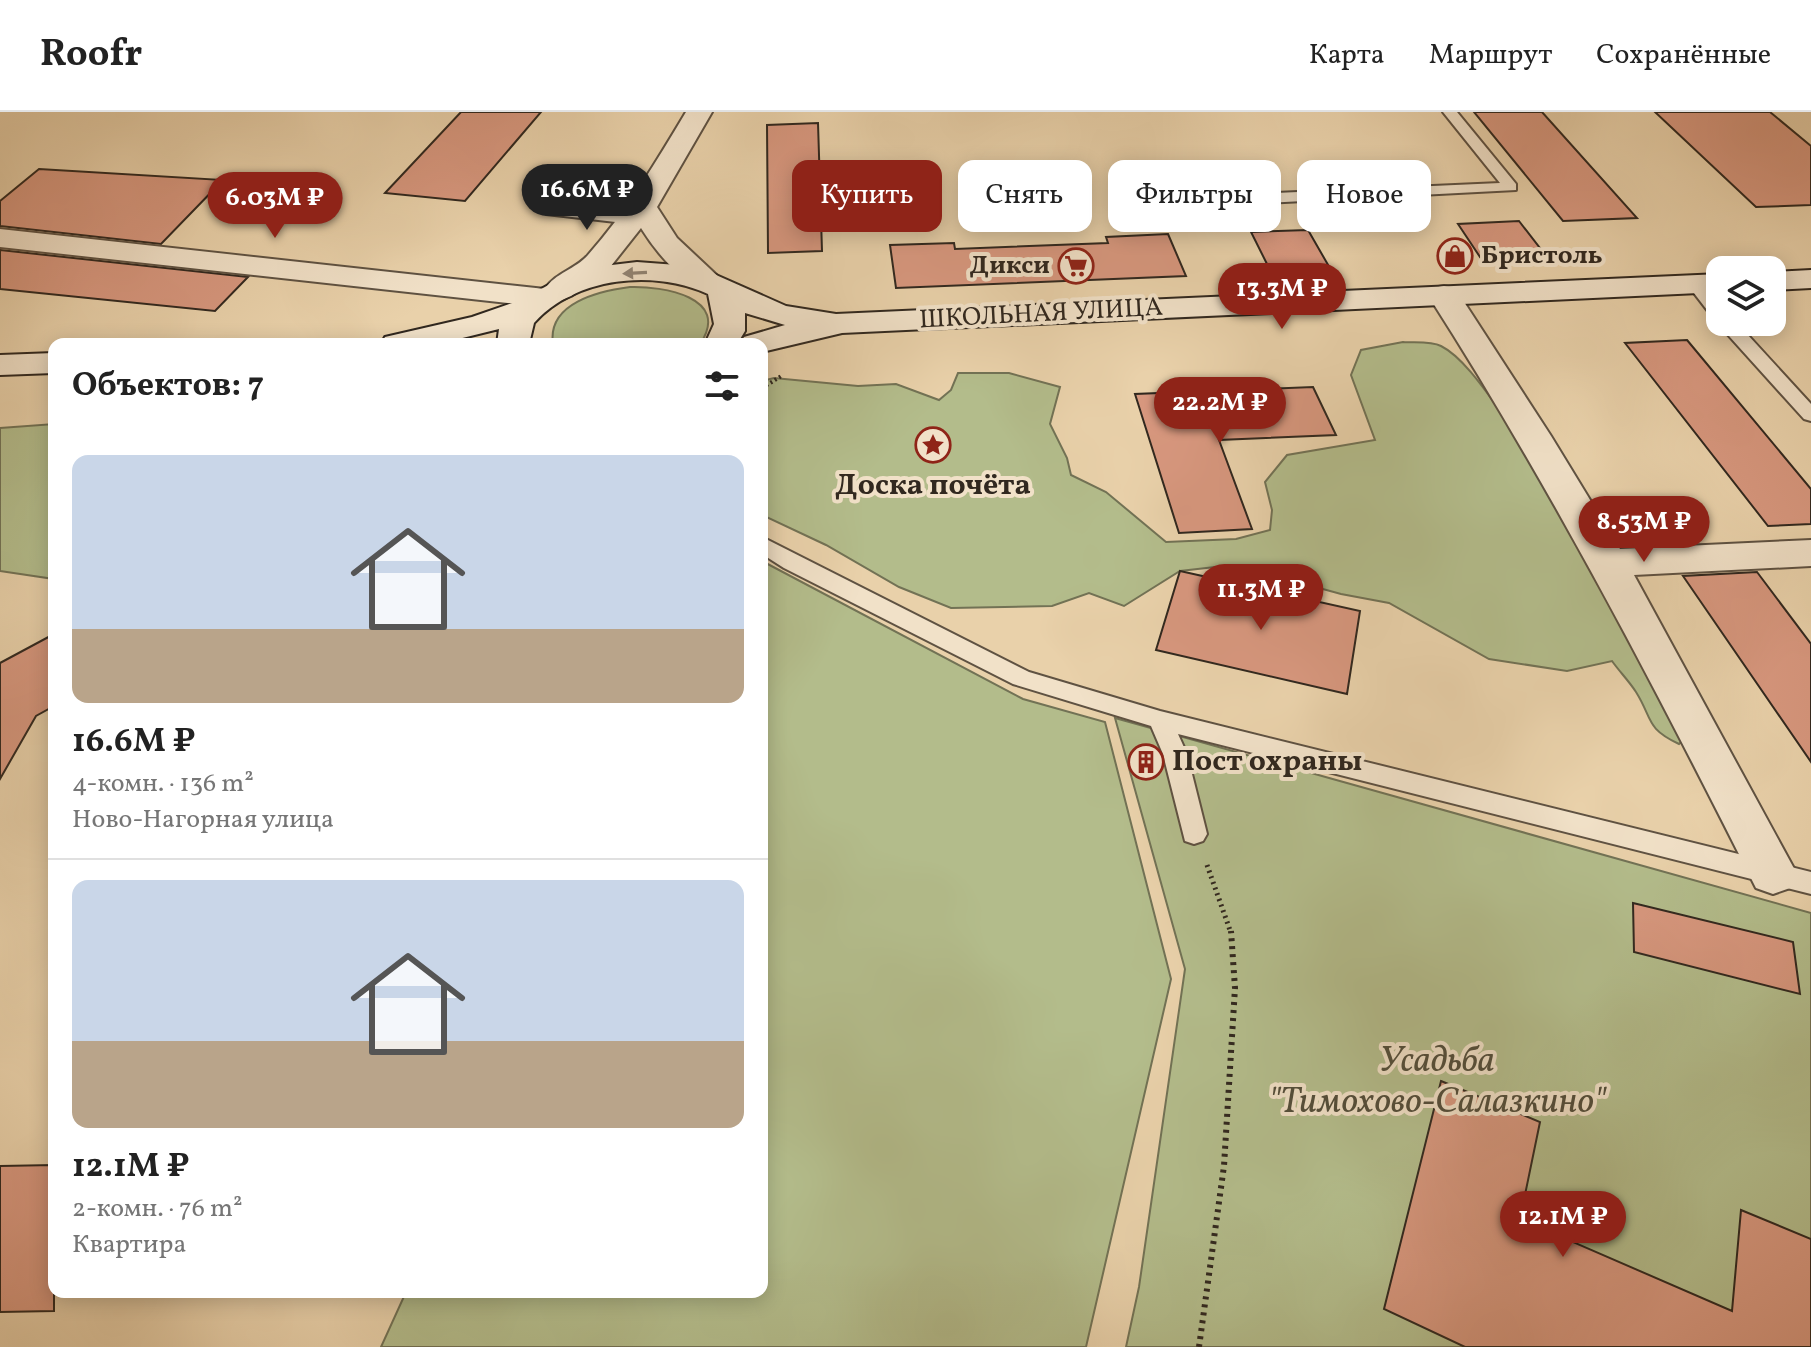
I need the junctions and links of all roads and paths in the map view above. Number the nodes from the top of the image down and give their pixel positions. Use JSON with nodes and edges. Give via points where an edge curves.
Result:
{"nodes":[{"id":1,"x":699,"y":112,"type":"edge"},
{"id":2,"x":1450,"y":112,"type":"edge"},
{"id":3,"x":1281,"y":198,"type":"edge"},
{"id":4,"x":552,"y":211,"type":"dead end"},
{"id":5,"x":638,"y":213,"type":"junction"},
{"id":6,"x":0,"y":238,"type":"edge"},
{"id":7,"x":1811,"y":279,"type":"edge"},
{"id":8,"x":1786,"y":280,"type":"edge"},
{"id":9,"x":1706,"y":284,"type":"edge"},
{"id":10,"x":716,"y":286,"type":"junction"},
{"id":11,"x":1444,"y":295,"type":"junction"},
{"id":12,"x":545,"y":298,"type":"junction"},
{"id":13,"x":842,"y":323,"type":"junction"},
{"id":14,"x":1739,"y":336,"type":"edge"},
{"id":15,"x":422,"y":338,"type":"edge"},
{"id":16,"x":514,"y":338,"type":"edge"},
{"id":17,"x":726,"y":338,"type":"edge"},
{"id":18,"x":768,"y":340,"type":"edge"},
{"id":19,"x":48,"y":363,"type":"edge"},
{"id":20,"x":0,"y":365,"type":"edge"},
{"id":21,"x":788,"y":373,"type":"dead end"},
{"id":22,"x":768,"y":385,"type":"edge"},
{"id":23,"x":1811,"y":415,"type":"edge"},
{"id":24,"x":768,"y":548,"type":"edge"},
{"id":25,"x":1808,"y":557,"type":"edge"},
{"id":26,"x":1607,"y":563,"type":"junction"},
{"id":27,"x":1160,"y":720,"type":"junction"},
{"id":28,"x":1194,"y":834,"type":"joint"},
{"id":29,"x":1773,"y":874,"type":"junction"},
{"id":30,"x":1811,"y":883,"type":"edge"},
{"id":31,"x":1199,"y":1347,"type":"edge"}],
"edges":[{"from":1,"to":5,"type":"street"},
{"from":2,"to":3,"type":"lane","via":[[1511,187]]},
{"from":4,"to":5,"type":"lane"},
{"from":5,"to":10,"type":"street"},
{"from":5,"to":12,"type":"street","via":[[596,265]]},
{"from":6,"to":12,"type":"street"},
{"from":7,"to":8,"type":"street"},
{"from":9,"to":11,"type":"street","name":"ШКОЛЬНАЯ УЛИЦА"},
{"from":10,"to":12,"type":"street","one_way":true,"via":[[675,274],[628,272]]},
{"from":10,"to":13,"type":"street","via":[[773,313]]},
{"from":10,"to":17,"type":"street","via":[[729,305]]},
{"from":11,"to":13,"type":"street","name":"ШКОЛЬНАЯ УЛИЦА"},
{"from":11,"to":26,"type":"street"},
{"from":12,"to":15,"type":"street","via":[[482,324]]},
{"from":12,"to":16,"type":"street","via":[[515,328]]},
{"from":13,"to":18,"type":"street"},
{"from":14,"to":23,"type":"lane"},
{"from":19,"to":20,"type":"street"},
{"from":21,"to":22,"type":"path"},
{"from":24,"to":27,"type":"lane","via":[[1021,678]]},
{"from":25,"to":26,"type":"street"},
{"from":26,"to":29,"type":"street","via":[[1677,685]]},
{"from":27,"to":28,"type":"lane","via":[[1175,754]]},
{"from":27,"to":29,"type":"lane"},
{"from":28,"to":31,"type":"path","via":[[1232,935],[1235,988],[1224,1166]]},
{"from":29,"to":30,"type":"lane"}]}
